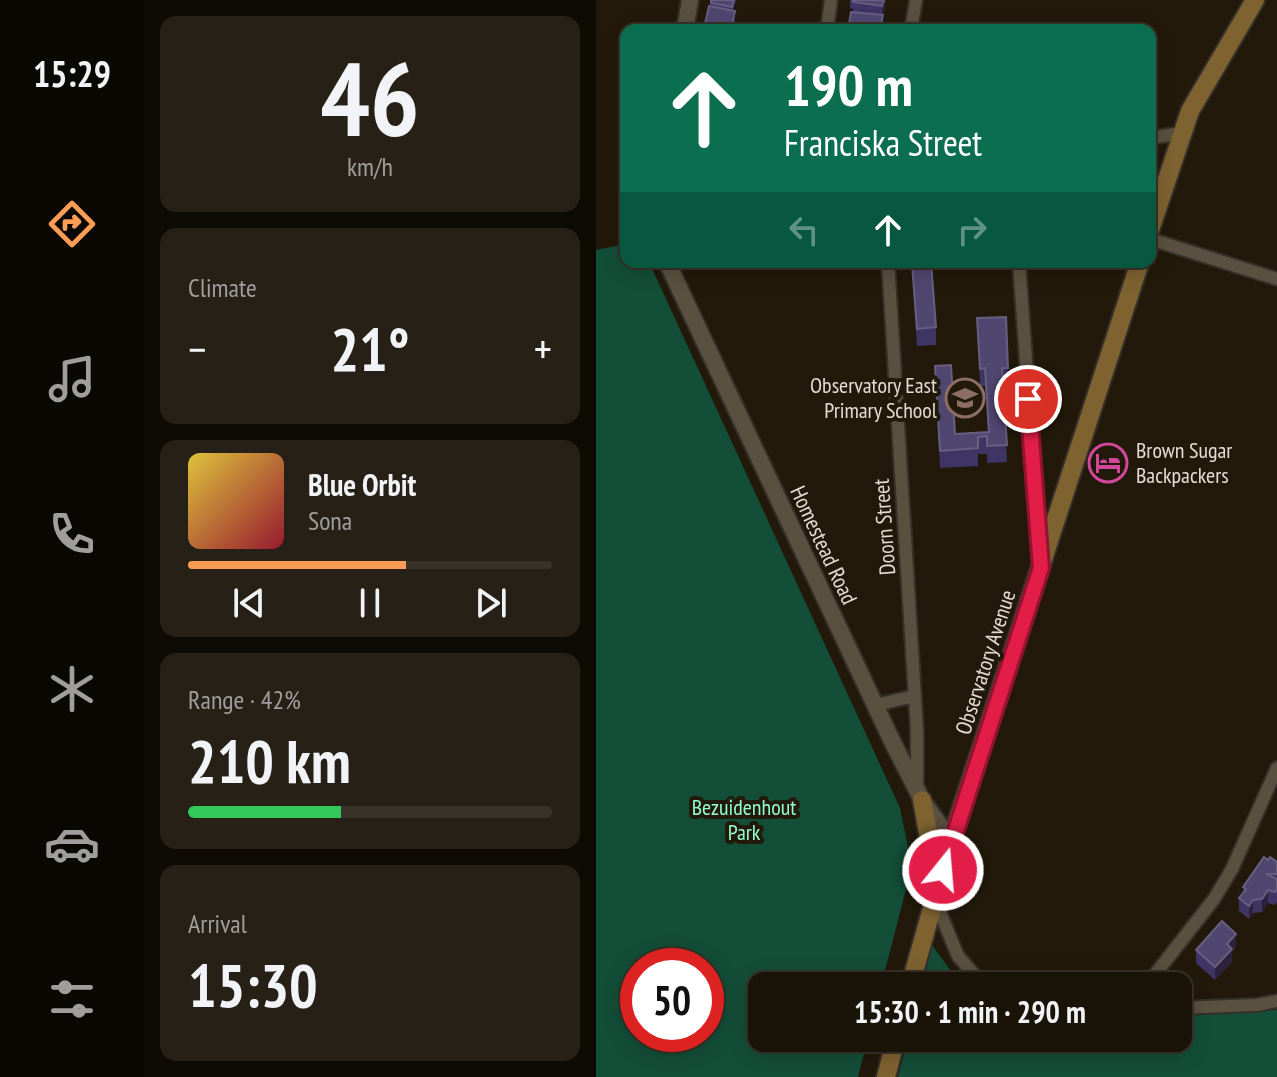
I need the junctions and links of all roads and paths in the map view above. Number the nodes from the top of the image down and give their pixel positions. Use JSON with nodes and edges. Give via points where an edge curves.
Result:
{"nodes":[{"id":1,"x":690,"y":0,"type":"edge"},
{"id":2,"x":831,"y":0,"type":"edge"},
{"id":3,"x":916,"y":0,"type":"edge"},
{"id":4,"x":1255,"y":0,"type":"edge"},
{"id":5,"x":686,"y":24,"type":"edge"},
{"id":6,"x":828,"y":24,"type":"edge"},
{"id":7,"x":912,"y":24,"type":"edge"},
{"id":8,"x":1182,"y":133,"type":"junction"},
{"id":9,"x":1156,"y":137,"type":"edge"},
{"id":10,"x":1156,"y":212,"type":"edge"},
{"id":11,"x":1156,"y":241,"type":"edge"},
{"id":12,"x":670,"y":268,"type":"edge"},
{"id":13,"x":888,"y":268,"type":"edge"},
{"id":14,"x":1019,"y":268,"type":"edge"},
{"id":15,"x":1138,"y":268,"type":"edge"},
{"id":16,"x":1277,"y":279,"type":"edge"},
{"id":17,"x":1041,"y":568,"type":"junction"},
{"id":18,"x":915,"y":696,"type":"junction"},
{"id":19,"x":875,"y":705,"type":"junction"},
{"id":20,"x":1277,"y":768,"type":"edge"},
{"id":21,"x":920,"y":795,"type":"junction"},
{"id":22,"x":951,"y":841,"type":"junction"},
{"id":23,"x":934,"y":898,"type":"junction"},
{"id":24,"x":925,"y":933,"type":"junction"},
{"id":25,"x":914,"y":972,"type":"edge"},
{"id":26,"x":972,"y":972,"type":"edge"},
{"id":27,"x":1160,"y":972,"type":"edge"},
{"id":28,"x":1277,"y":1001,"type":"edge"},
{"id":29,"x":1192,"y":1007,"type":"edge"},
{"id":30,"x":892,"y":1052,"type":"edge"},
{"id":31,"x":886,"y":1077,"type":"edge"}],
"edges":[{"from":1,"to":5,"type":"street"},
{"from":2,"to":6,"type":"street"},
{"from":3,"to":7,"type":"street"},
{"from":4,"to":8,"type":"main road"},
{"from":8,"to":9,"type":"street"},
{"from":8,"to":10,"type":"main road"},
{"from":11,"to":16,"type":"street"},
{"from":12,"to":19,"type":"street","name":"Homestead Road"},
{"from":13,"to":18,"type":"street","name":"Doorn Street"},
{"from":14,"to":17,"type":"street"},
{"from":15,"to":17,"type":"main road","name":"Observatory Avenue"},
{"from":17,"to":22,"type":"main road","name":"Observatory Avenue"},
{"from":18,"to":19,"type":"street"},
{"from":18,"to":21,"type":"street","name":"Doorn Street"},
{"from":19,"to":21,"type":"street","name":"Homestead Road"},
{"from":20,"to":27,"type":"street","via":[[1232,869]]},
{"from":21,"to":22,"type":"street","name":"Homestead Road"},
{"from":21,"to":24,"type":"main road","via":[[931,849]]},
{"from":22,"to":23,"type":"main road","name":"Observatory Avenue"},
{"from":23,"to":24,"type":"main road","name":"Observatory Avenue"},
{"from":23,"to":26,"type":"street","via":[[958,956]]},
{"from":24,"to":25,"type":"main road","name":"Observatory Avenue"},
{"from":28,"to":29,"type":"street"},
{"from":30,"to":31,"type":"main road"}]}
